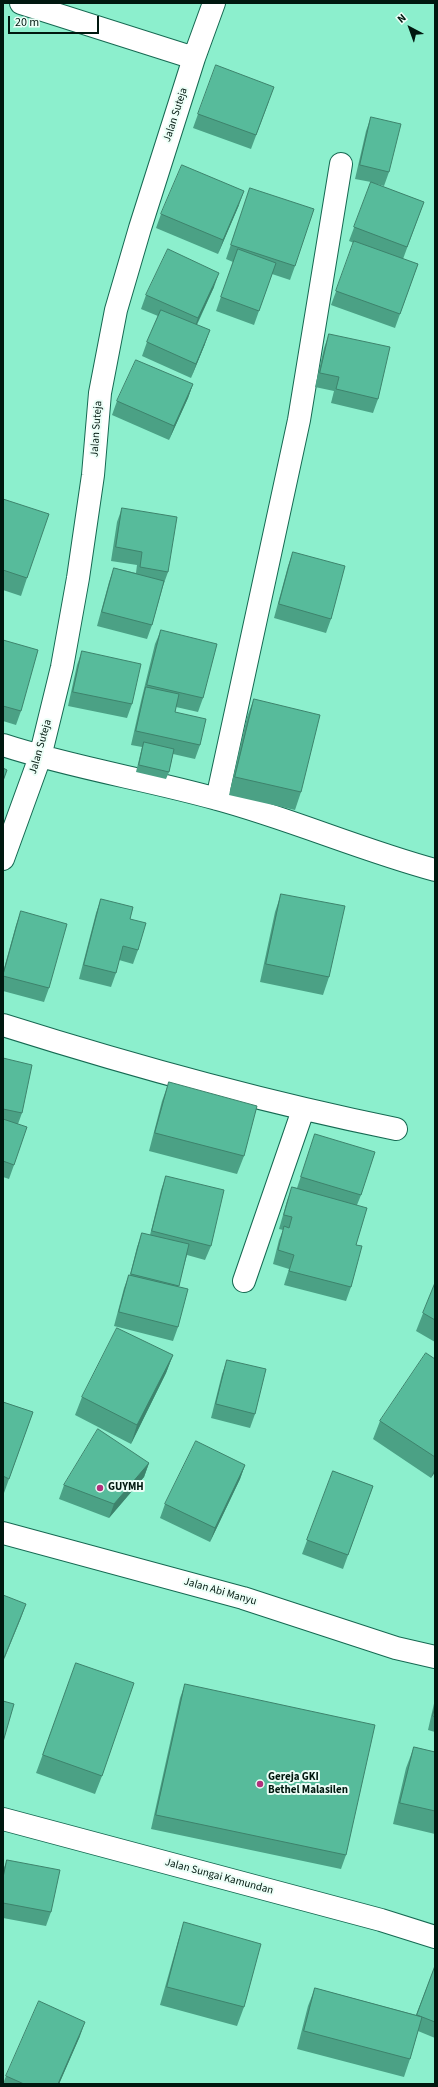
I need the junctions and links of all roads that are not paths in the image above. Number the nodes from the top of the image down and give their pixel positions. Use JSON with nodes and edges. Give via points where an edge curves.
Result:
{"nodes":[{"id":1,"x":21,"y":3,"type":"edge"},
{"id":2,"x":214,"y":3,"type":"edge"},
{"id":3,"x":194,"y":58,"type":"junction"},
{"id":4,"x":341,"y":164,"type":"dead end"},
{"id":5,"x":3,"y":745,"type":"edge"},
{"id":6,"x":40,"y":757,"type":"junction"},
{"id":7,"x":217,"y":799,"type":"junction"},
{"id":8,"x":3,"y":859,"type":"edge"},
{"id":9,"x":435,"y":870,"type":"edge"},
{"id":10,"x":3,"y":1025,"type":"edge"},
{"id":11,"x":303,"y":1110,"type":"junction"},
{"id":12,"x":396,"y":1129,"type":"dead end"},
{"id":13,"x":244,"y":1281,"type":"dead end"},
{"id":14,"x":3,"y":1533,"type":"edge"},
{"id":15,"x":435,"y":1657,"type":"edge"},
{"id":16,"x":3,"y":1819,"type":"edge"},
{"id":17,"x":435,"y":1937,"type":"edge"}],
"edges":[{"from":1,"to":3,"type":"street"},
{"from":2,"to":3,"type":"street","name":"Jalan Suteja"},
{"from":3,"to":6,"type":"street","name":"Jalan Suteja","via":[[116,310],[100,393],[93,475],[78,578],[62,667]]},
{"from":4,"to":7,"type":"street","via":[[299,420]]},
{"from":5,"to":6,"type":"street"},
{"from":6,"to":7,"type":"street"},
{"from":6,"to":8,"type":"street","name":"Jalan Suteja"},
{"from":7,"to":9,"type":"street","via":[[400,861]]},
{"from":10,"to":11,"type":"street","via":[[166,1075]]},
{"from":11,"to":12,"type":"street"},
{"from":11,"to":13,"type":"street"},
{"from":14,"to":15,"type":"street","name":"Jalan Abi Manyu","via":[[244,1598],[396,1648]]},
{"from":16,"to":17,"type":"street","name":"Jalan Sungai Kamundan","via":[[381,1920]]}]}
